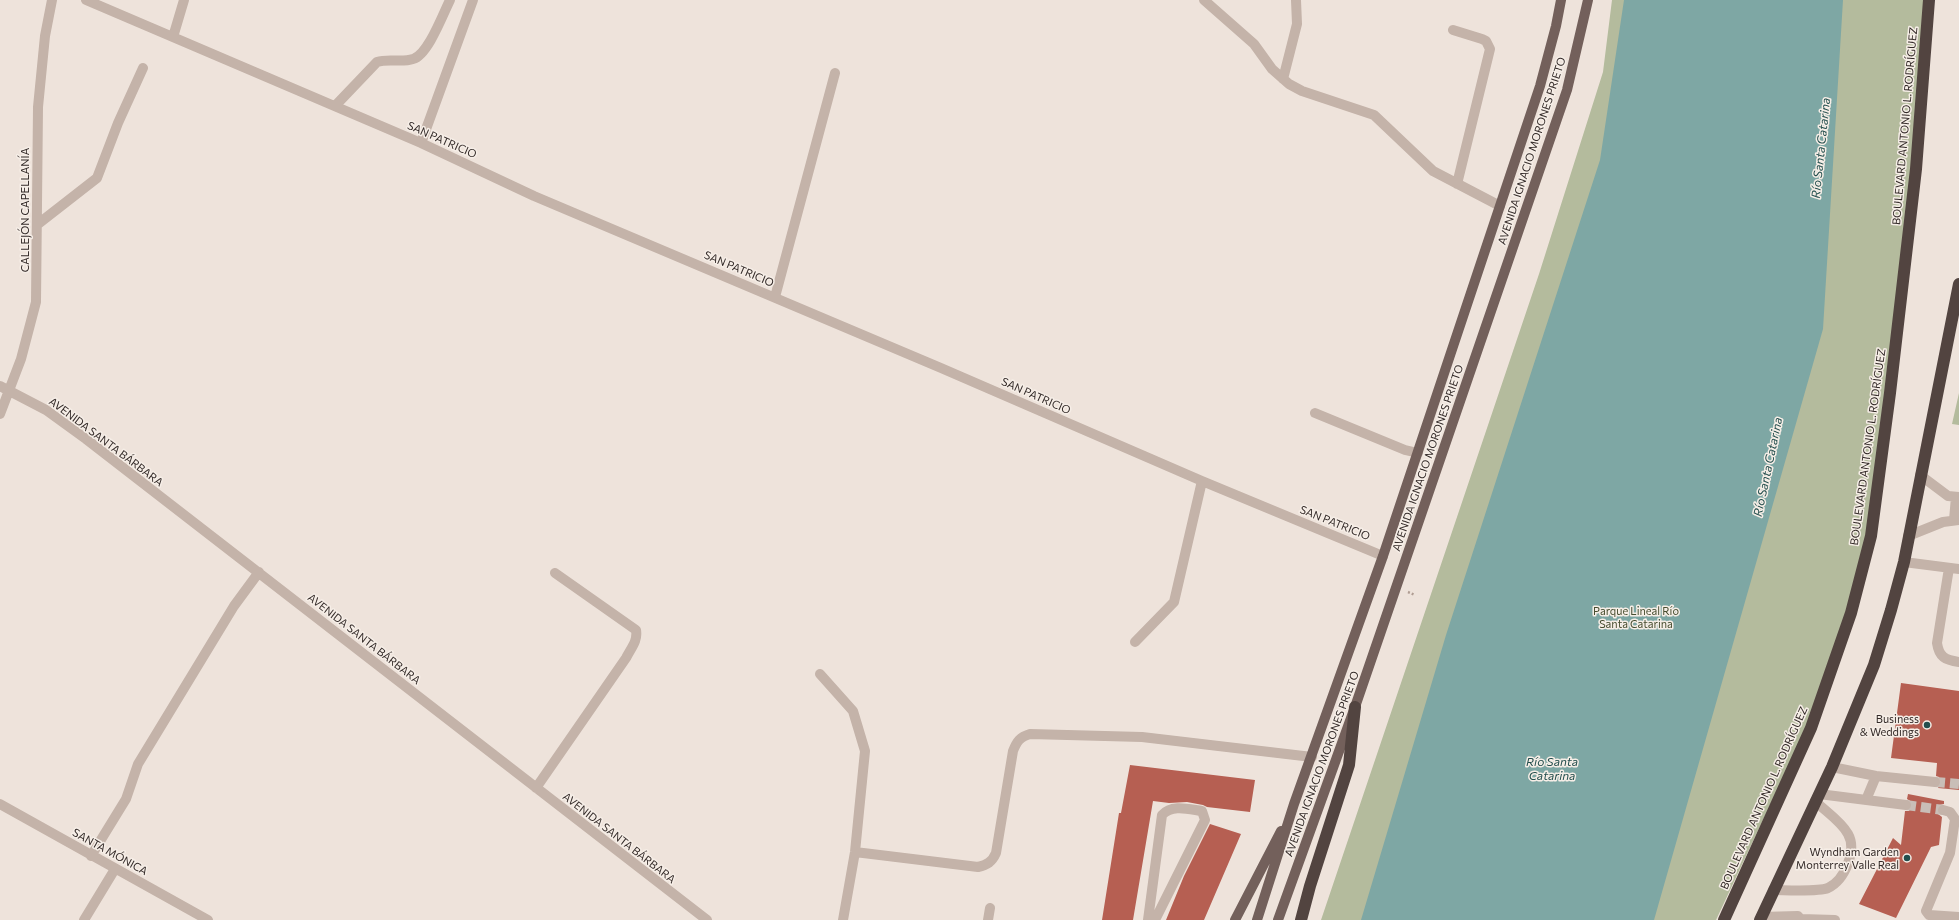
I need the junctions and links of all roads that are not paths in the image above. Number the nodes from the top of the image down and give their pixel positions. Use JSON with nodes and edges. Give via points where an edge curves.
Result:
{"nodes":[{"id":1,"x":52,"y":0,"type":"edge"},
{"id":2,"x":86,"y":0,"type":"edge"},
{"id":3,"x":184,"y":0,"type":"edge"},
{"id":4,"x":450,"y":0,"type":"edge"},
{"id":5,"x":473,"y":0,"type":"edge"},
{"id":6,"x":1204,"y":0,"type":"edge"},
{"id":7,"x":1296,"y":0,"type":"edge"},
{"id":8,"x":1561,"y":0,"type":"edge"},
{"id":9,"x":1588,"y":0,"type":"edge"},
{"id":10,"x":1929,"y":0,"type":"edge"},
{"id":11,"x":1453,"y":30,"type":"dead end"},
{"id":12,"x":173,"y":37,"type":"junction"},
{"id":13,"x":143,"y":68,"type":"dead end"},
{"id":14,"x":835,"y":73,"type":"dead end"},
{"id":15,"x":1283,"y":79,"type":"junction"},
{"id":16,"x":335,"y":106,"type":"junction"},
{"id":17,"x":421,"y":143,"type":"junction"},
{"id":18,"x":1457,"y":184,"type":"junction"},
{"id":19,"x":1500,"y":206,"type":"junction"},
{"id":20,"x":38,"y":224,"type":"junction"},
{"id":21,"x":1959,"y":284,"type":"edge"},
{"id":22,"x":775,"y":297,"type":"junction"},
{"id":23,"x":0,"y":386,"type":"edge"},
{"id":24,"x":9,"y":391,"type":"junction"},
{"id":25,"x":1315,"y":413,"type":"dead end"},
{"id":26,"x":0,"y":414,"type":"edge"},
{"id":27,"x":1418,"y":453,"type":"junction"},
{"id":28,"x":1920,"y":476,"type":"junction"},
{"id":29,"x":1202,"y":481,"type":"junction"},
{"id":30,"x":1958,"y":497,"type":"edge"},
{"id":31,"x":1957,"y":520,"type":"edge"},
{"id":32,"x":1908,"y":536,"type":"junction"},
{"id":33,"x":1383,"y":556,"type":"junction"},
{"id":34,"x":1904,"y":562,"type":"junction"},
{"id":35,"x":1954,"y":569,"type":"edge"},
{"id":36,"x":259,"y":572,"type":"junction"},
{"id":37,"x":555,"y":573,"type":"dead end"},
{"id":38,"x":1135,"y":642,"type":"dead end"},
{"id":39,"x":1959,"y":662,"type":"edge"},
{"id":40,"x":820,"y":674,"type":"dead end"},
{"id":41,"x":1355,"y":707,"type":"junction"},
{"id":42,"x":1312,"y":757,"type":"junction"},
{"id":43,"x":1832,"y":768,"type":"junction"},
{"id":44,"x":1876,"y":776,"type":"junction"},
{"id":45,"x":1935,"y":782,"type":"tunnel mouth"},
{"id":46,"x":536,"y":788,"type":"junction"},
{"id":47,"x":1817,"y":798,"type":"junction"},
{"id":48,"x":1866,"y":800,"type":"junction"},
{"id":49,"x":0,"y":804,"type":"edge"},
{"id":50,"x":1294,"y":804,"type":"junction"},
{"id":51,"x":1906,"y":805,"type":"tunnel mouth"},
{"id":52,"x":1943,"y":810,"type":"tunnel mouth"},
{"id":53,"x":855,"y":852,"type":"junction"},
{"id":54,"x":91,"y":856,"type":"junction"},
{"id":55,"x":115,"y":869,"type":"junction"},
{"id":56,"x":1773,"y":890,"type":"junction"},
{"id":57,"x":990,"y":908,"type":"dead end"},
{"id":58,"x":1959,"y":917,"type":"edge"},
{"id":59,"x":1760,"y":918,"type":"edge"},
{"id":60,"x":84,"y":920,"type":"edge"},
{"id":61,"x":208,"y":920,"type":"edge"},
{"id":62,"x":707,"y":920,"type":"edge"},
{"id":63,"x":843,"y":920,"type":"edge"},
{"id":64,"x":988,"y":920,"type":"edge"},
{"id":65,"x":1148,"y":920,"type":"edge"},
{"id":66,"x":1155,"y":920,"type":"edge"},
{"id":67,"x":1235,"y":920,"type":"edge"},
{"id":68,"x":1258,"y":920,"type":"edge"},
{"id":69,"x":1278,"y":920,"type":"edge"},
{"id":70,"x":1301,"y":920,"type":"edge"},
{"id":71,"x":1724,"y":920,"type":"edge"},
{"id":72,"x":1801,"y":920,"type":"edge"},
{"id":73,"x":1835,"y":920,"type":"edge"}],
"edges":[{"from":1,"to":20,"type":"street","name":"CALLEJÓN CAPELLANÍA","via":[[45,36],[38,107]]},
{"from":2,"to":12,"type":"street","name":"SAN PATRICIO"},
{"from":3,"to":12,"type":"street"},
{"from":4,"to":16,"type":"street","via":[[423,54],[414,59],[385,59],[377,62]]},
{"from":5,"to":17,"type":"street"},
{"from":6,"to":15,"type":"street","via":[[1254,44],[1272,69]]},
{"from":7,"to":15,"type":"street","via":[[1297,24]]},
{"from":8,"to":19,"type":"main road","name":"AVENIDA IGNACIO MORONES PRIETO","via":[[1540,86]]},
{"from":9,"to":41,"type":"main road","name":"AVENIDA IGNACIO MORONES PRIETO","via":[[1567,90]]},
{"from":10,"to":71,"type":"highway","name":"BOULEVARD ANTONIO L. RODRÍGUEZ","via":[[1916,169],[1871,536],[1851,613],[1811,728]]},
{"from":11,"to":18,"type":"street","via":[[1486,41],[1490,49]]},
{"from":12,"to":16,"type":"street","name":"SAN PATRICIO"},
{"from":13,"to":20,"type":"street","via":[[97,178]]},
{"from":14,"to":22,"type":"street"},
{"from":15,"to":18,"type":"street","via":[[1302,91],[1374,115],[1433,171]]},
{"from":16,"to":17,"type":"street","name":"SAN PATRICIO"},
{"from":17,"to":22,"type":"street","name":"SAN PATRICIO","via":[[534,196]]},
{"from":18,"to":19,"type":"street"},
{"from":19,"to":27,"type":"main road","name":"AVENIDA IGNACIO MORONES PRIETO"},
{"from":20,"to":24,"type":"street","name":"CALLEJÓN CAPELLANÍA","via":[[36,302],[28,336]]},
{"from":21,"to":28,"type":"highway"},
{"from":22,"to":29,"type":"street","name":"SAN PATRICIO"},
{"from":23,"to":24,"type":"street","name":"AVENIDA SANTA BÁRBARA"},
{"from":24,"to":26,"type":"street","name":"CALLEJÓN CAPELLANÍA"},
{"from":24,"to":36,"type":"street","name":"AVENIDA SANTA BÁRBARA","via":[[46,410]]},
{"from":25,"to":27,"type":"street"},
{"from":27,"to":33,"type":"main road","name":"AVENIDA IGNACIO MORONES PRIETO"},
{"from":28,"to":30,"type":"street","via":[[1948,496]]},
{"from":28,"to":32,"type":"highway"},
{"from":29,"to":33,"type":"street","name":"SAN PATRICIO"},
{"from":29,"to":38,"type":"street","via":[[1174,602]]},
{"from":30,"to":31,"type":"street"},
{"from":31,"to":32,"type":"street","via":[[1943,522]]},
{"from":32,"to":34,"type":"highway"},
{"from":33,"to":42,"type":"main road","name":"AVENIDA IGNACIO MORONES PRIETO"},
{"from":34,"to":35,"type":"street"},
{"from":34,"to":43,"type":"highway","via":[[1874,665]]},
{"from":35,"to":39,"type":"street","via":[[1936,643],[1942,657]]},
{"from":36,"to":46,"type":"street","name":"AVENIDA SANTA BÁRBARA"},
{"from":36,"to":54,"type":"street","via":[[234,606],[138,764],[126,799]]},
{"from":37,"to":46,"type":"street","via":[[636,630],[637,635],[626,658]]},
{"from":40,"to":53,"type":"street","via":[[853,712],[865,751]]},
{"from":41,"to":69,"type":"main road","name":"AVENIDA IGNACIO MORONES PRIETO"},
{"from":41,"to":70,"type":"highway","via":[[1349,765]]},
{"from":42,"to":50,"type":"main road","name":"AVENIDA IGNACIO MORONES PRIETO"},
{"from":42,"to":53,"type":"street","via":[[1142,737],[1030,734],[1016,742],[1013,751],[996,853],[989,863],[978,867]]},
{"from":43,"to":44,"type":"street"},
{"from":43,"to":47,"type":"highway"},
{"from":44,"to":45,"type":"street"},
{"from":44,"to":48,"type":"street"},
{"from":46,"to":62,"type":"street","name":"AVENIDA SANTA BÁRBARA"},
{"from":47,"to":48,"type":"street"},
{"from":47,"to":56,"type":"highway"},
{"from":47,"to":56,"type":"street","via":[[1849,835],[1851,843],[1846,869],[1828,888]]},
{"from":48,"to":51,"type":"street"},
{"from":49,"to":54,"type":"street","name":"SANTA MÓNICA"},
{"from":50,"to":67,"type":"main road"},
{"from":50,"to":68,"type":"main road","name":"AVENIDA IGNACIO MORONES PRIETO"},
{"from":52,"to":58,"type":"street","via":[[1950,812],[1955,819],[1954,832],[1950,853],[1926,911],[1929,915]]},
{"from":53,"to":63,"type":"street"},
{"from":54,"to":55,"type":"street","name":"SANTA MÓNICA"},
{"from":55,"to":60,"type":"street"},
{"from":55,"to":61,"type":"street","name":"SANTA MÓNICA"},
{"from":56,"to":59,"type":"highway"},
{"from":57,"to":64,"type":"street"},
{"from":59,"to":72,"type":"street","via":[[1798,916]]},
{"from":65,"to":66,"type":"street","via":[[1162,815],[1165,811],[1177,808],[1202,811],[1205,820]]},
{"from":72,"to":73,"type":"street"}]}
